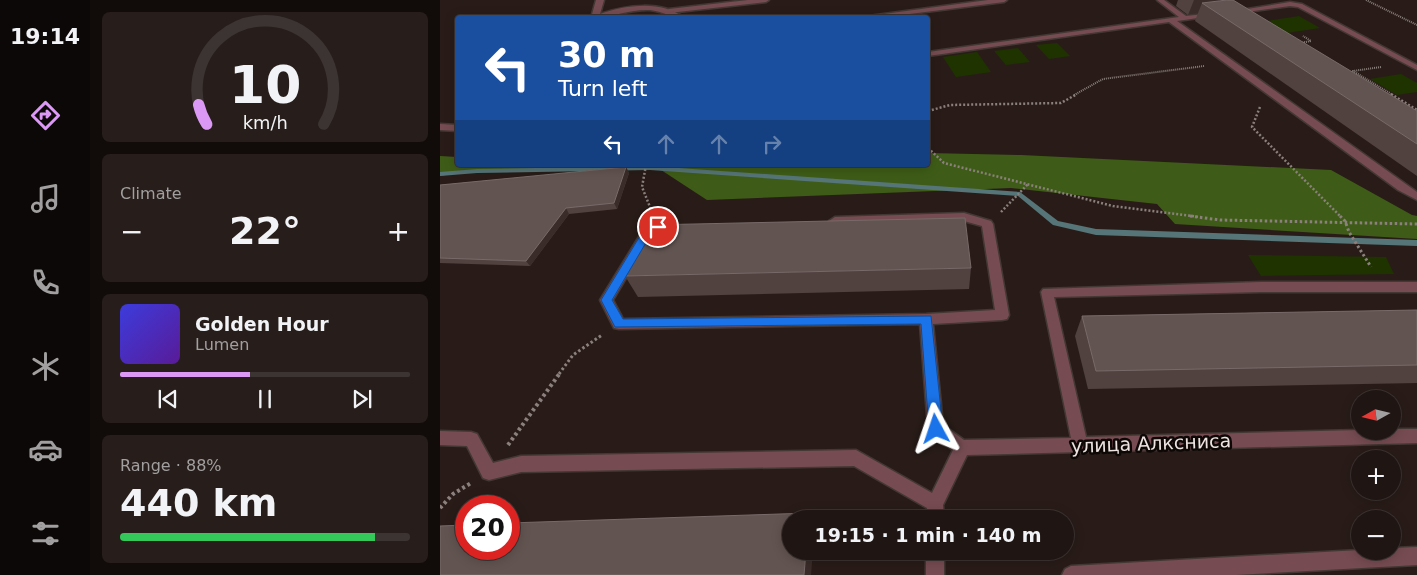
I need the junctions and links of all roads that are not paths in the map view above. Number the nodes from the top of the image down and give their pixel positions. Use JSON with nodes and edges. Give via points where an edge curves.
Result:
{"nodes":[{"id":1,"x":600,"y":0,"type":"edge"},
{"id":2,"x":766,"y":0,"type":"edge"},
{"id":3,"x":1004,"y":0,"type":"edge"},
{"id":4,"x":1160,"y":0,"type":"edge"},
{"id":5,"x":642,"y":4,"type":"edge"},
{"id":6,"x":669,"y":11,"type":"junction"},
{"id":7,"x":1225,"y":12,"type":"junction"},
{"id":8,"x":597,"y":15,"type":"edge"},
{"id":9,"x":605,"y":15,"type":"edge"},
{"id":10,"x":675,"y":15,"type":"edge"},
{"id":11,"x":882,"y":15,"type":"edge"},
{"id":12,"x":1185,"y":18,"type":"junction"},
{"id":13,"x":1171,"y":20,"type":"junction"},
{"id":14,"x":1249,"y":21,"type":"edge"},
{"id":15,"x":930,"y":54,"type":"edge"},
{"id":16,"x":1417,"y":68,"type":"edge"},
{"id":17,"x":440,"y":127,"type":"edge"},
{"id":18,"x":455,"y":128,"type":"edge"},
{"id":19,"x":1417,"y":197,"type":"edge"},
{"id":20,"x":826,"y":221,"type":"edge"},
{"id":21,"x":658,"y":227,"type":"edge"},
{"id":22,"x":1417,"y":287,"type":"edge"},
{"id":23,"x":926,"y":319,"type":"junction"},
{"id":24,"x":1417,"y":436,"type":"edge"},
{"id":25,"x":440,"y":438,"type":"edge"},
{"id":26,"x":1080,"y":445,"type":"junction"},
{"id":27,"x":962,"y":448,"type":"junction"},
{"id":28,"x":934,"y":510,"type":"edge"},
{"id":29,"x":935,"y":510,"type":"edge"},
{"id":30,"x":1417,"y":556,"type":"edge"},
{"id":31,"x":935,"y":560,"type":"edge"},
{"id":32,"x":935,"y":575,"type":"edge"},
{"id":33,"x":1071,"y":575,"type":"edge"}],
"edges":[{"from":1,"to":8,"type":"street"},
{"from":2,"to":6,"type":"lane"},
{"from":3,"to":11,"type":"lane"},
{"from":4,"to":12,"type":"lane"},
{"from":5,"to":6,"type":"street"},
{"from":5,"to":9,"type":"street"},
{"from":6,"to":10,"type":"street"},
{"from":7,"to":12,"type":"lane"},
{"from":7,"to":14,"type":"lane"},
{"from":7,"to":16,"type":"lane","via":[[1300,4]]},
{"from":12,"to":13,"type":"lane"},
{"from":13,"to":15,"type":"lane"},
{"from":13,"to":19,"type":"lane"},
{"from":17,"to":18,"type":"lane"},
{"from":20,"to":23,"type":"lane","via":[[964,217],[987,224],[1002,314]]},
{"from":21,"to":23,"type":"lane","via":[[644,238],[606,300],[620,324]]},
{"from":22,"to":26,"type":"lane","via":[[1261,286],[1047,292]]},
{"from":23,"to":27,"type":"lane","via":[[936,429]]},
{"from":24,"to":26,"type":"lane","name":"улица Алксниса"},
{"from":25,"to":28,"type":"lane","via":[[471,438],[489,472],[520,464],[856,458]]},
{"from":26,"to":27,"type":"lane","name":"улица Алксниса"},
{"from":27,"to":29,"type":"lane"},
{"from":30,"to":33,"type":"lane"},
{"from":31,"to":32,"type":"lane"}]}
